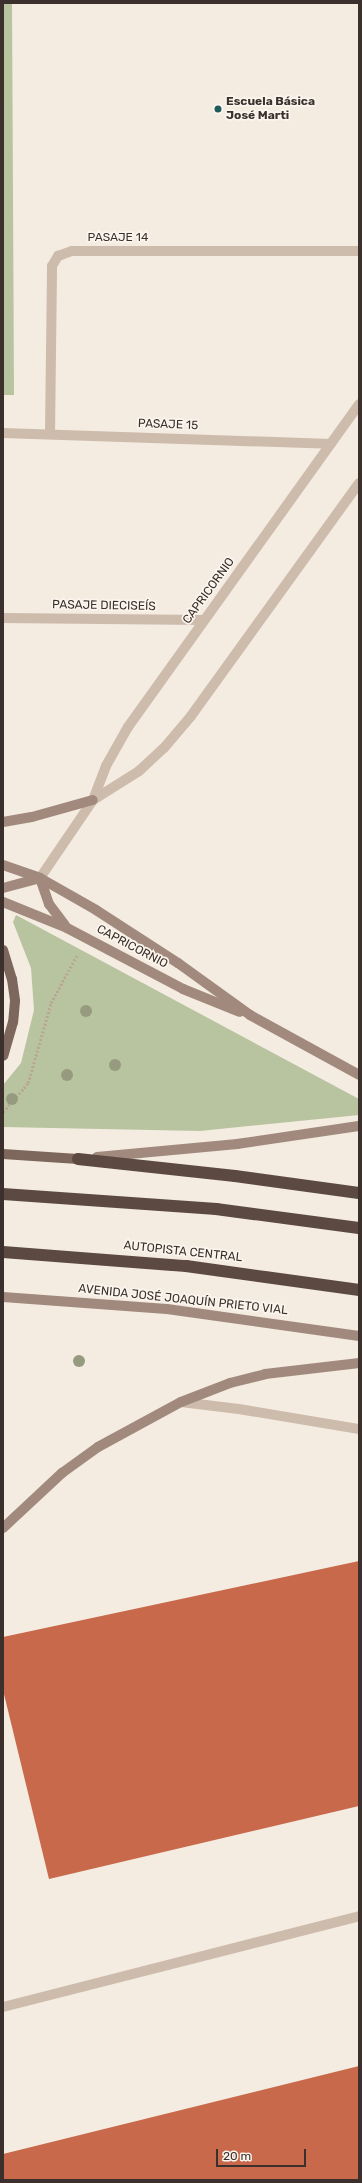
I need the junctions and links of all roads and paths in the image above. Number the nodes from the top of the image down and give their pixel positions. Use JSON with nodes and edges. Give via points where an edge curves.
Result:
{"nodes":[{"id":1,"x":359,"y":250,"type":"edge"},
{"id":2,"x":359,"y":404,"type":"edge"},
{"id":3,"x":3,"y":433,"type":"edge"},
{"id":4,"x":50,"y":434,"type":"junction"},
{"id":5,"x":331,"y":444,"type":"junction"},
{"id":6,"x":359,"y":483,"type":"edge"},
{"id":7,"x":3,"y":618,"type":"edge"},
{"id":8,"x":204,"y":620,"type":"junction"},
{"id":9,"x":93,"y":800,"type":"junction"},
{"id":10,"x":3,"y":822,"type":"edge"},
{"id":11,"x":3,"y":865,"type":"edge"},
{"id":12,"x":40,"y":878,"type":"junction"},
{"id":13,"x":3,"y":888,"type":"edge"},
{"id":14,"x":3,"y":902,"type":"edge"},
{"id":15,"x":67,"y":928,"type":"junction"},
{"id":16,"x":86,"y":938,"type":"junction"},
{"id":17,"x":3,"y":950,"type":"edge"},
{"id":18,"x":250,"y":1015,"type":"junction"},
{"id":19,"x":3,"y":1056,"type":"edge"},
{"id":20,"x":359,"y":1075,"type":"edge"},
{"id":21,"x":3,"y":1112,"type":"edge"},
{"id":22,"x":359,"y":1126,"type":"edge"},
{"id":23,"x":3,"y":1154,"type":"edge"},
{"id":24,"x":78,"y":1159,"type":"junction"},
{"id":25,"x":359,"y":1193,"type":"edge"},
{"id":26,"x":3,"y":1194,"type":"edge"},
{"id":27,"x":359,"y":1228,"type":"edge"},
{"id":28,"x":3,"y":1252,"type":"edge"},
{"id":29,"x":359,"y":1290,"type":"edge"},
{"id":30,"x":3,"y":1297,"type":"edge"},
{"id":31,"x":359,"y":1336,"type":"edge"},
{"id":32,"x":359,"y":1363,"type":"edge"},
{"id":33,"x":181,"y":1402,"type":"junction"},
{"id":34,"x":359,"y":1429,"type":"edge"},
{"id":35,"x":3,"y":1528,"type":"edge"},
{"id":36,"x":359,"y":1916,"type":"edge"},
{"id":37,"x":3,"y":2007,"type":"edge"}],
"edges":[{"from":1,"to":4,"type":"street","name":"PASAJE 14","via":[[65,252],[58,256],[52,266]]},
{"from":2,"to":5,"type":"street","name":"CAPRICORNIO"},
{"from":3,"to":4,"type":"street","name":"PASAJE 15"},
{"from":4,"to":5,"type":"street","name":"PASAJE 15"},
{"from":5,"to":8,"type":"street","name":"CAPRICORNIO"},
{"from":6,"to":9,"type":"street","name":"CAPRICORNIO","via":[[191,716],[164,748],[139,771]]},
{"from":7,"to":8,"type":"street","name":"PASAJE DIECISEÍS"},
{"from":8,"to":9,"type":"street","name":"CAPRICORNIO","via":[[116,746]]},
{"from":9,"to":10,"type":"main road","via":[[32,817]]},
{"from":9,"to":12,"type":"street","name":"CAPRICORNIO"},
{"from":11,"to":12,"type":"main road","name":"CAPRICORNIO"},
{"from":12,"to":13,"type":"main road"},
{"from":12,"to":15,"type":"main road","via":[[49,904]]},
{"from":12,"to":18,"type":"main road","name":"CAPRICORNIO","via":[[137,936]]},
{"from":14,"to":15,"type":"main road","name":"CAPRICORNIO"},
{"from":15,"to":16,"type":"main road","name":"CAPRICORNIO"},
{"from":16,"to":18,"type":"main road","name":"CAPRICORNIO","via":[[183,989]]},
{"from":16,"to":21,"type":"path","via":[[51,1003],[28,1083]]},
{"from":17,"to":19,"type":"main road","via":[[15,1000],[13,1022]]},
{"from":18,"to":20,"type":"main road","name":"CAPRICORNIO"},
{"from":22,"to":24,"type":"main road","via":[[237,1144]]},
{"from":23,"to":24,"type":"main road"},
{"from":24,"to":25,"type":"highway"},
{"from":26,"to":27,"type":"highway","via":[[216,1209]]},
{"from":28,"to":29,"type":"highway","name":"AUTOPISTA CENTRAL","via":[[186,1266]]},
{"from":30,"to":31,"type":"main road","name":"AVENIDA JOSÉ JOAQUÍN PRIETO VIAL","via":[[167,1309]]},
{"from":32,"to":33,"type":"main road","via":[[265,1374],[230,1383]]},
{"from":33,"to":34,"type":"street"},
{"from":33,"to":35,"type":"main road","via":[[98,1447],[62,1473]]},
{"from":36,"to":37,"type":"street"}]}
